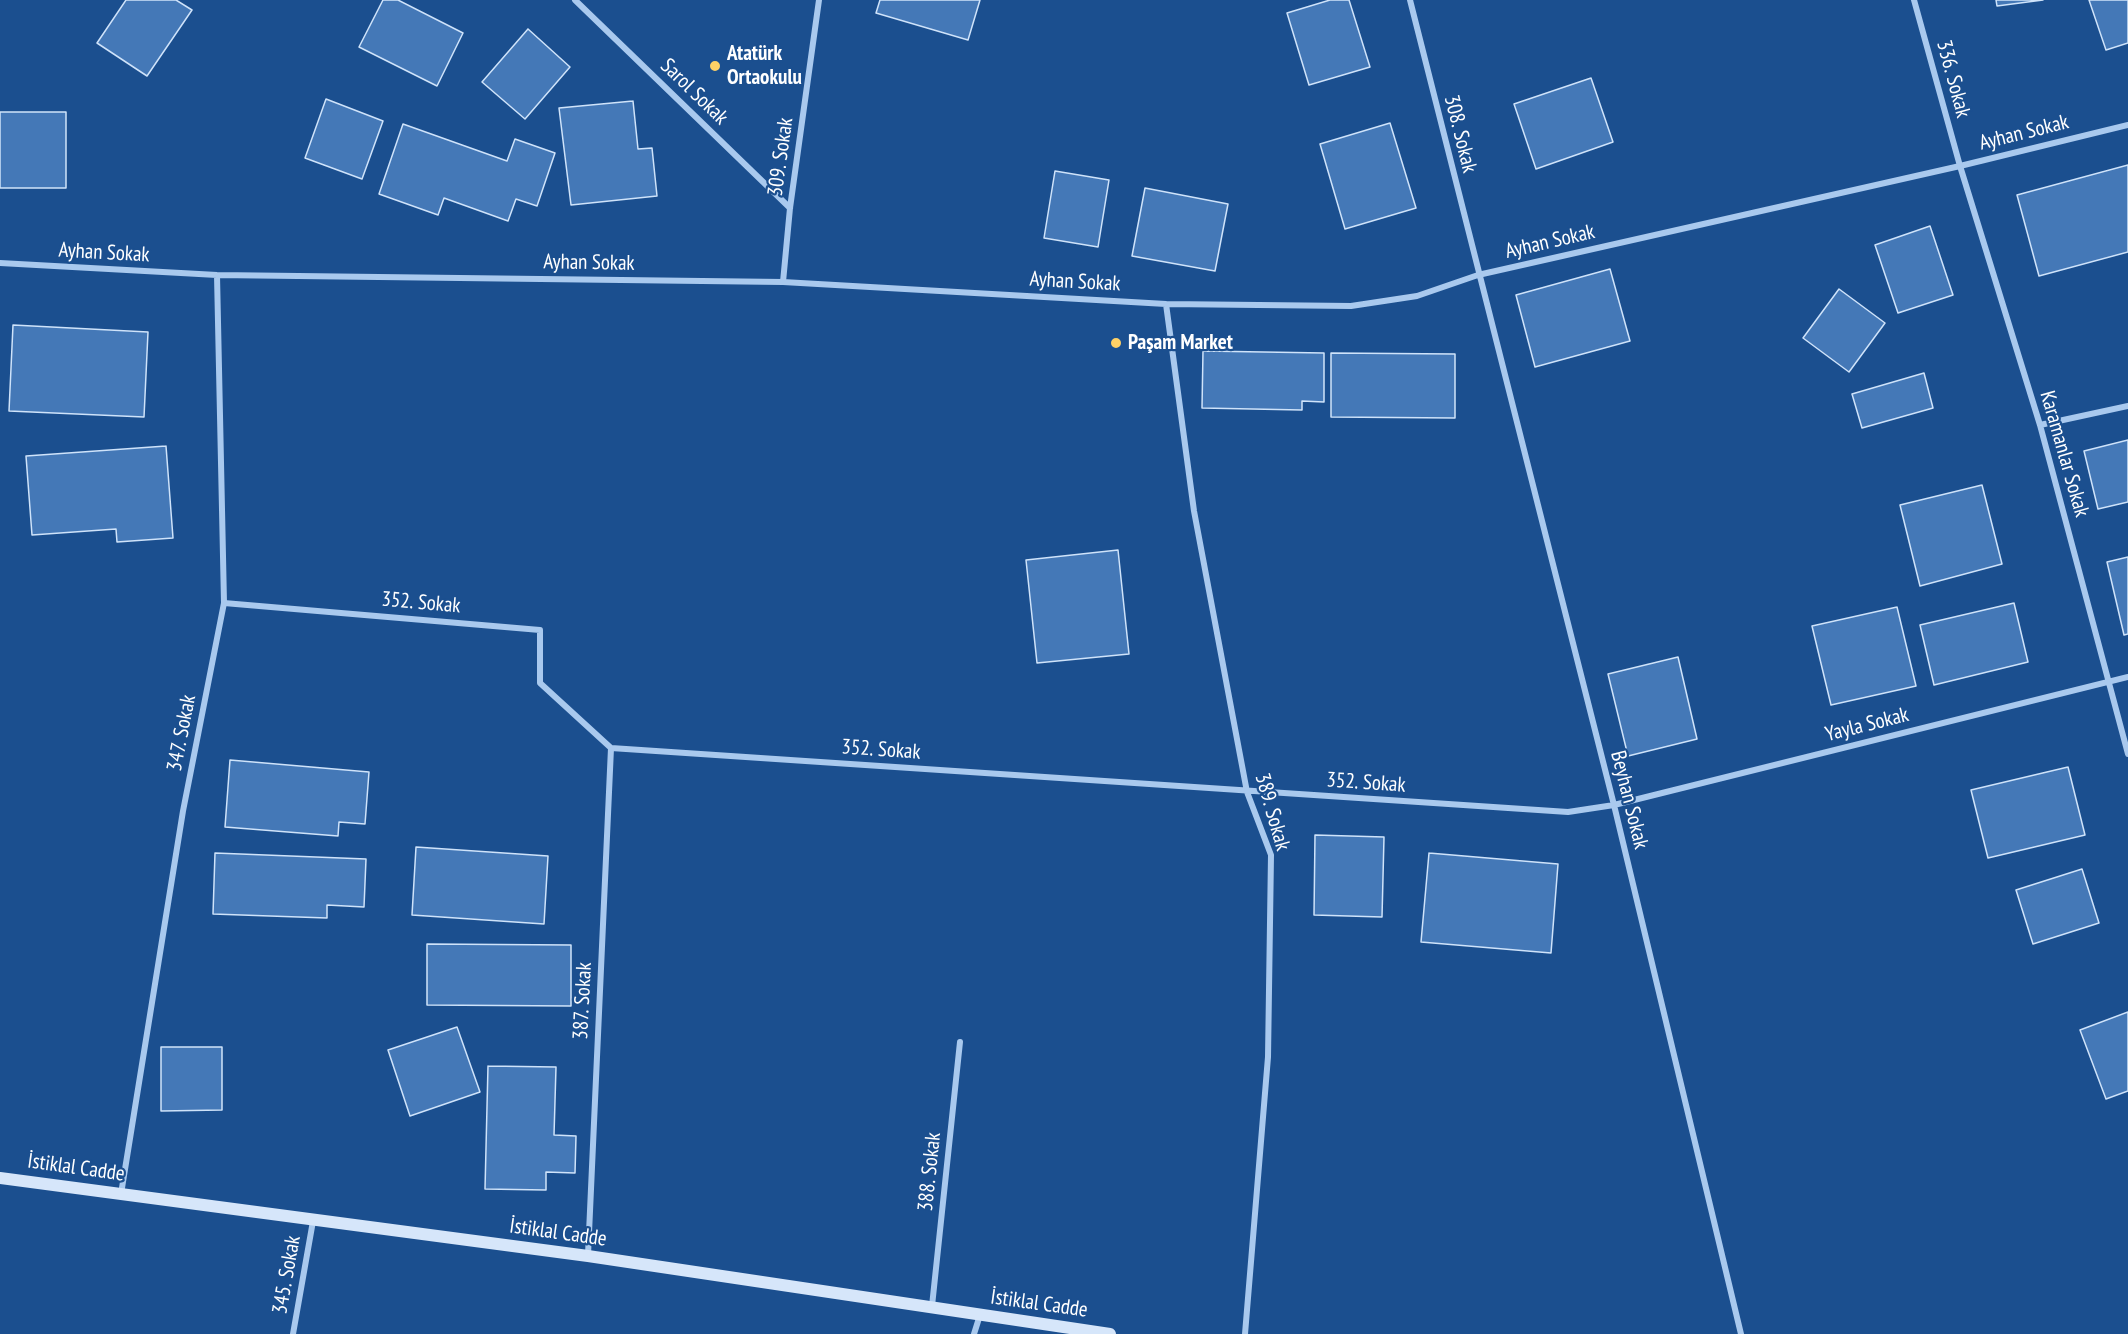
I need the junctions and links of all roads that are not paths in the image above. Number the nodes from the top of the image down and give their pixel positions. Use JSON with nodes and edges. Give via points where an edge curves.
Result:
{"nodes":[{"id":1,"x":575,"y":0,"type":"edge"},
{"id":2,"x":819,"y":0,"type":"edge"},
{"id":3,"x":1410,"y":0,"type":"edge"},
{"id":4,"x":1914,"y":0,"type":"edge"},
{"id":5,"x":2128,"y":125,"type":"edge"},
{"id":6,"x":1960,"y":166,"type":"junction"},
{"id":7,"x":790,"y":208,"type":"junction"},
{"id":8,"x":0,"y":263,"type":"edge"},
{"id":9,"x":217,"y":275,"type":"junction"},
{"id":10,"x":1478,"y":275,"type":"junction"},
{"id":11,"x":783,"y":282,"type":"junction"},
{"id":12,"x":1166,"y":304,"type":"junction"},
{"id":13,"x":2128,"y":406,"type":"edge"},
{"id":14,"x":2040,"y":425,"type":"junction"},
{"id":15,"x":224,"y":603,"type":"junction"},
{"id":16,"x":2128,"y":677,"type":"edge"},
{"id":17,"x":2110,"y":682,"type":"junction"},
{"id":18,"x":611,"y":748,"type":"junction"},
{"id":19,"x":2128,"y":754,"type":"edge"},
{"id":20,"x":1247,"y":792,"type":"junction"},
{"id":21,"x":1614,"y":805,"type":"junction"},
{"id":22,"x":960,"y":1042,"type":"dead end"},
{"id":23,"x":0,"y":1178,"type":"edge"},
{"id":24,"x":121,"y":1194,"type":"junction"},
{"id":25,"x":313,"y":1221,"type":"junction"},
{"id":26,"x":588,"y":1256,"type":"junction"},
{"id":27,"x":932,"y":1306,"type":"junction"},
{"id":28,"x":980,"y":1315,"type":"junction"},
{"id":29,"x":293,"y":1334,"type":"edge"},
{"id":30,"x":974,"y":1334,"type":"edge"},
{"id":31,"x":1110,"y":1334,"type":"edge"},
{"id":32,"x":1245,"y":1334,"type":"edge"},
{"id":33,"x":1741,"y":1334,"type":"edge"}],
"edges":[{"from":1,"to":7,"type":"street","name":"Sarol Sokak"},
{"from":2,"to":7,"type":"street","name":"309. Sokak"},
{"from":3,"to":10,"type":"street","name":"308. Sokak"},
{"from":4,"to":6,"type":"street","name":"336. Sokak"},
{"from":5,"to":6,"type":"street","name":"Ayhan Sokak"},
{"from":6,"to":10,"type":"street","name":"Ayhan Sokak"},
{"from":6,"to":14,"type":"street","name":"Karamanlar Sokak"},
{"from":7,"to":11,"type":"street","name":"309. Sokak"},
{"from":8,"to":9,"type":"street","name":"Ayhan Sokak"},
{"from":9,"to":11,"type":"street","name":"Ayhan Sokak"},
{"from":9,"to":15,"type":"street","name":"347. Sokak"},
{"from":10,"to":12,"type":"street","name":"Ayhan Sokak","via":[[1417,296],[1351,306]]},
{"from":10,"to":21,"type":"street","name":"Beyhan Sokak"},
{"from":11,"to":12,"type":"street","name":"Ayhan Sokak"},
{"from":12,"to":20,"type":"street","name":"389. Sokak","via":[[1194,511]]},
{"from":13,"to":14,"type":"street"},
{"from":14,"to":17,"type":"street","name":"Karamanlar Sokak"},
{"from":15,"to":18,"type":"street","name":"352. Sokak","via":[[540,630],[540,683]]},
{"from":15,"to":24,"type":"street","name":"347. Sokak","via":[[183,811]]},
{"from":16,"to":17,"type":"street","name":"Yayla Sokak"},
{"from":17,"to":19,"type":"street","name":"Karamanlar Sokak"},
{"from":17,"to":21,"type":"street","name":"Yayla Sokak"},
{"from":18,"to":20,"type":"street","name":"352. Sokak"},
{"from":18,"to":26,"type":"street","name":"387. Sokak"},
{"from":20,"to":21,"type":"street","name":"352. Sokak","via":[[1568,812]]},
{"from":20,"to":32,"type":"street","name":"389. Sokak","via":[[1271,855],[1268,1057]]},
{"from":21,"to":33,"type":"street","name":"Beyhan Sokak"},
{"from":22,"to":27,"type":"street","name":"388. Sokak"},
{"from":23,"to":24,"type":"street","name":"İstiklal Cadde"},
{"from":24,"to":25,"type":"street","name":"İstiklal Cadde"},
{"from":25,"to":26,"type":"street","name":"İstiklal Cadde"},
{"from":25,"to":29,"type":"street","name":"345. Sokak"},
{"from":26,"to":27,"type":"street","name":"İstiklal Cadde"},
{"from":27,"to":28,"type":"street","name":"İstiklal Cadde"},
{"from":28,"to":30,"type":"street"},
{"from":28,"to":31,"type":"street","name":"İstiklal Cadde"}]}
